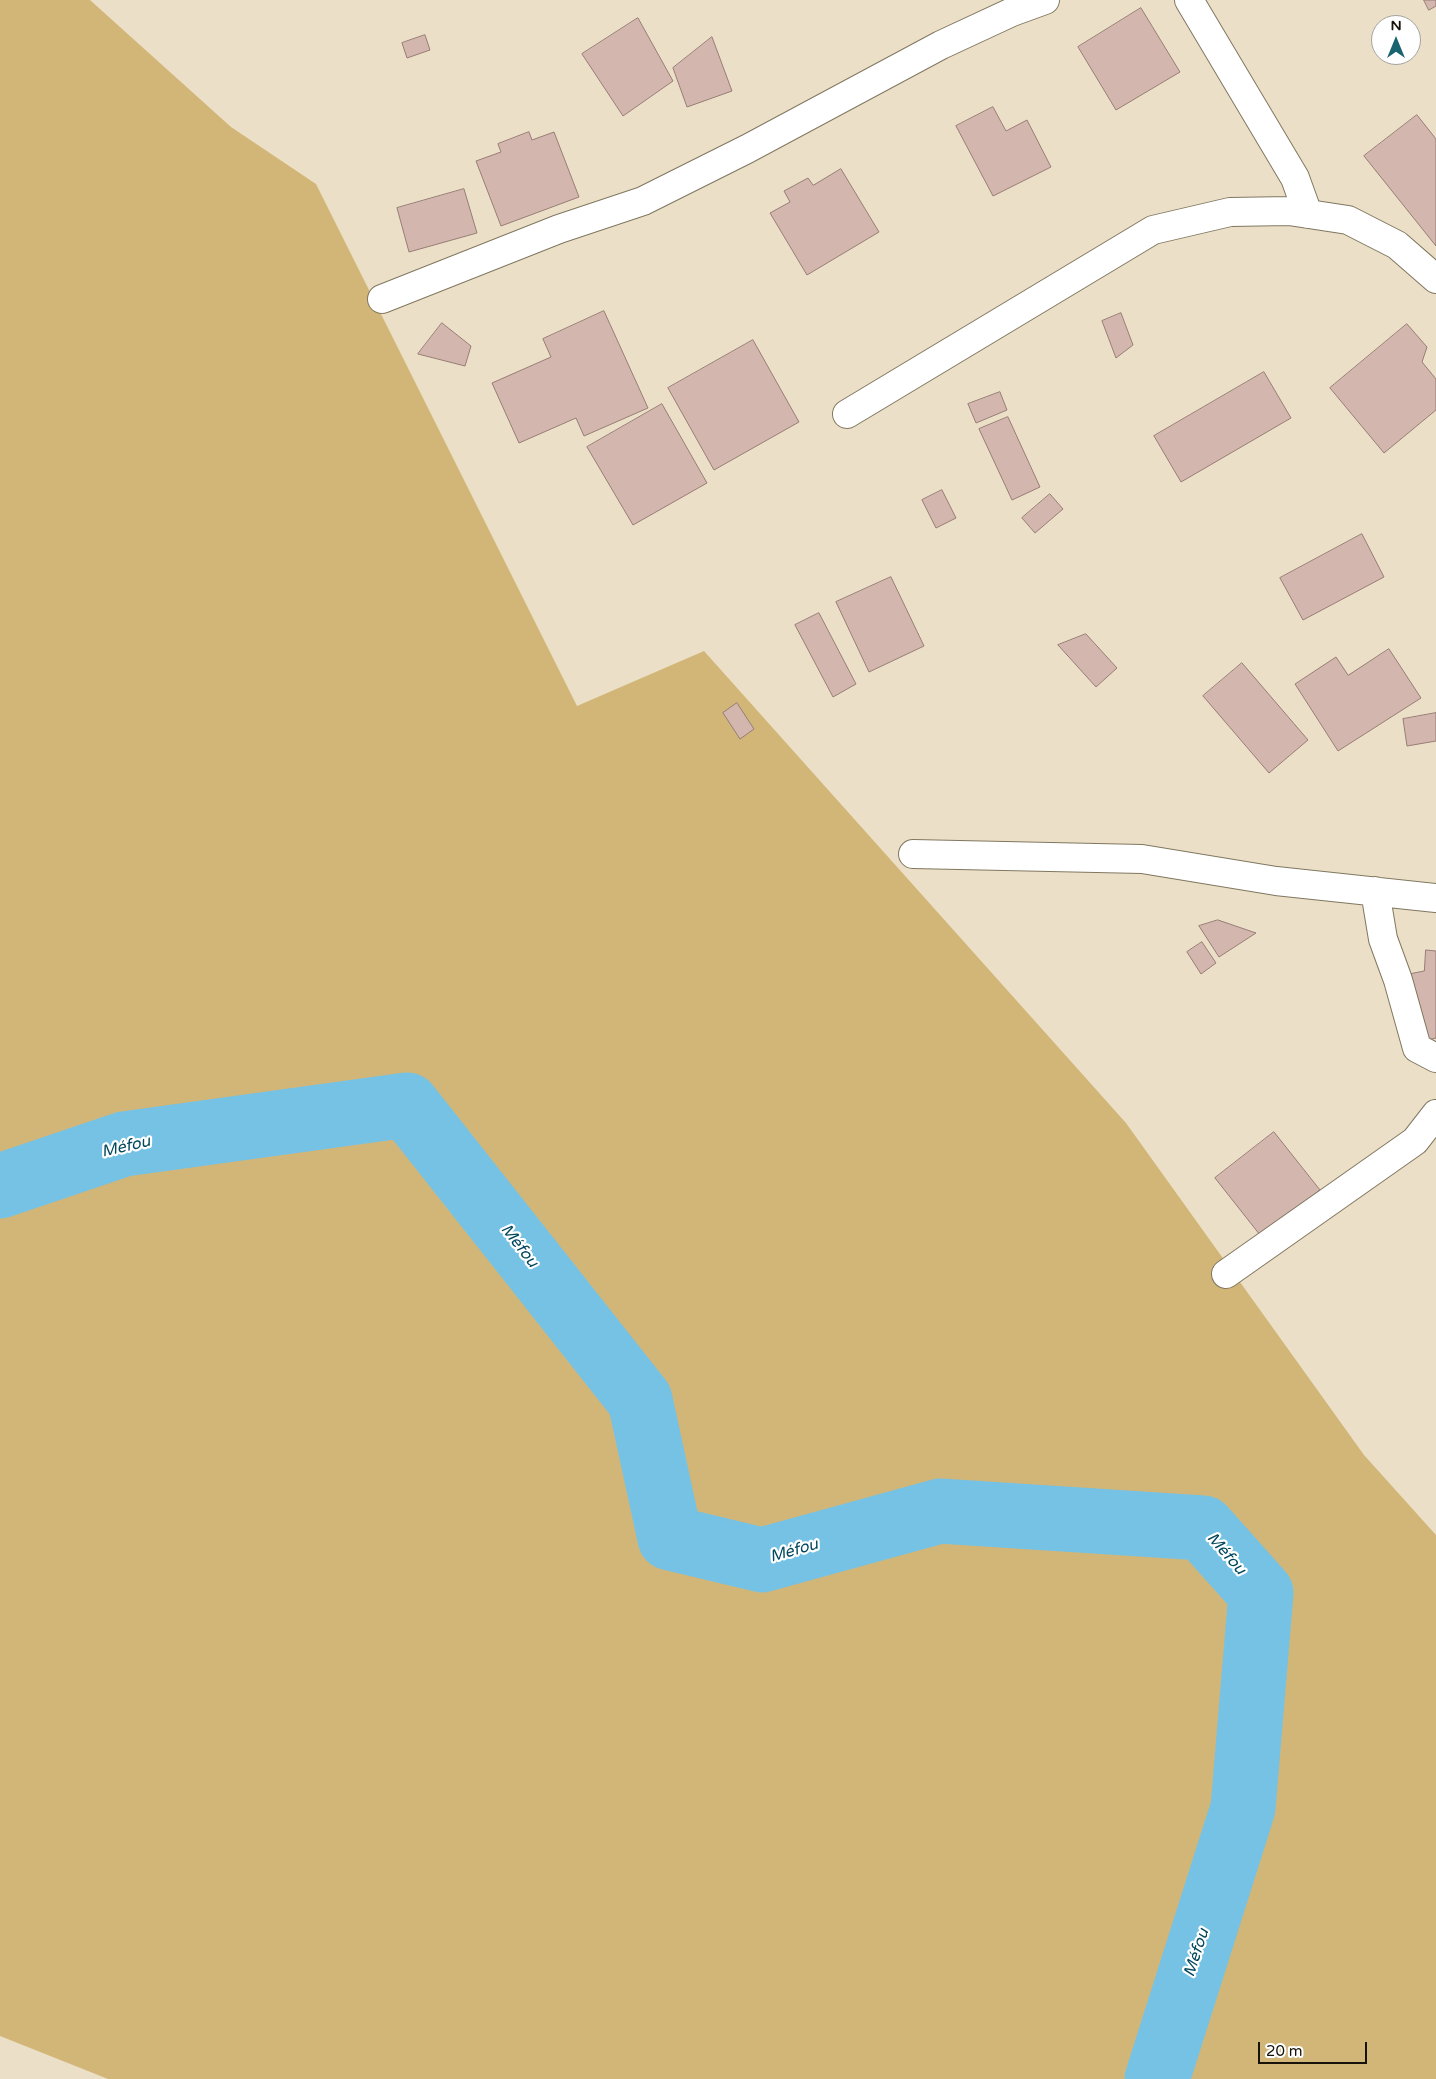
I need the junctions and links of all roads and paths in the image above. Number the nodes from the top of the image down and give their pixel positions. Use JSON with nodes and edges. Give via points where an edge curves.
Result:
{"nodes":[{"id":1,"x":1045,"y":0,"type":"edge"},
{"id":2,"x":1189,"y":0,"type":"edge"},
{"id":3,"x":1308,"y":214,"type":"junction"},
{"id":4,"x":1436,"y":280,"type":"edge"},
{"id":5,"x":382,"y":299,"type":"dead end"},
{"id":6,"x":847,"y":414,"type":"dead end"},
{"id":7,"x":913,"y":854,"type":"dead end"},
{"id":8,"x":1375,"y":892,"type":"junction"},
{"id":9,"x":1436,"y":898,"type":"edge"},
{"id":10,"x":1436,"y":1058,"type":"edge"},
{"id":11,"x":1436,"y":1114,"type":"edge"},
{"id":12,"x":1226,"y":1274,"type":"dead end"}],
"edges":[{"from":1,"to":5,"type":"street","via":[[941,45],[643,201],[559,229]]},
{"from":2,"to":3,"type":"street","via":[[1295,178]]},
{"from":3,"to":4,"type":"street","via":[[1348,220],[1396,244]]},
{"from":3,"to":6,"type":"street","via":[[1289,211],[1230,212],[1153,230]]},
{"from":7,"to":8,"type":"street","via":[[1142,860],[1276,881]]},
{"from":8,"to":9,"type":"street"},
{"from":8,"to":10,"type":"street","via":[[1382,938],[1398,980],[1416,1048]]},
{"from":11,"to":12,"type":"street","via":[[1415,1141]]}]}
